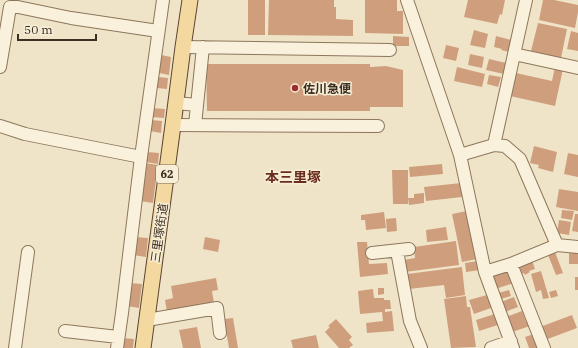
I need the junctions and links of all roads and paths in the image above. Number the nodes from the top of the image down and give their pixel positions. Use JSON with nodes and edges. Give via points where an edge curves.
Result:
{"nodes":[{"id":1,"x":163,"y":0,"type":"edge"},
{"id":2,"x":190,"y":0,"type":"edge"},
{"id":3,"x":407,"y":0,"type":"edge"},
{"id":4,"x":526,"y":0,"type":"edge"},
{"id":5,"x":158,"y":31,"type":"junction"},
{"id":6,"x":183,"y":47,"type":"junction"},
{"id":7,"x":203,"y":47,"type":"junction"},
{"id":8,"x":390,"y":50,"type":"dead end"},
{"id":9,"x":514,"y":54,"type":"junction"},
{"id":10,"x":0,"y":67,"type":"edge"},
{"id":11,"x":578,"y":68,"type":"edge"},
{"id":12,"x":176,"y":103,"type":"junction"},
{"id":13,"x":197,"y":105,"type":"junction"},
{"id":14,"x":173,"y":125,"type":"junction"},
{"id":15,"x":195,"y":125,"type":"junction"},
{"id":16,"x":0,"y":126,"type":"edge"},
{"id":17,"x":378,"y":126,"type":"dead end"},
{"id":18,"x":494,"y":145,"type":"junction"},
{"id":19,"x":460,"y":155,"type":"junction"},
{"id":20,"x":141,"y":157,"type":"junction"},
{"id":21,"x":556,"y":245,"type":"junction"},
{"id":22,"x":578,"y":247,"type":"edge"},
{"id":23,"x":28,"y":252,"type":"dead end"},
{"id":24,"x":372,"y":253,"type":"dead end"},
{"id":25,"x":511,"y":264,"type":"junction"},
{"id":26,"x":485,"y":272,"type":"junction"},
{"id":27,"x":147,"y":320,"type":"junction"},
{"id":28,"x":65,"y":331,"type":"dead end"},
{"id":29,"x":220,"y":333,"type":"dead end"},
{"id":30,"x":118,"y":342,"type":"edge"},
{"id":31,"x":512,"y":345,"type":"edge"},
{"id":32,"x":15,"y":348,"type":"edge"},
{"id":33,"x":143,"y":348,"type":"edge"},
{"id":34,"x":420,"y":348,"type":"edge"},
{"id":35,"x":491,"y":348,"type":"edge"},
{"id":36,"x":544,"y":348,"type":"edge"}],
"edges":[{"from":1,"to":5,"type":"street"},
{"from":2,"to":6,"type":"main road","name":"三里塚街道","number":"62"},
{"from":3,"to":19,"type":"street"},
{"from":4,"to":9,"type":"street"},
{"from":5,"to":10,"type":"street","via":[[10,7]]},
{"from":5,"to":20,"type":"street"},
{"from":6,"to":7,"type":"street"},
{"from":6,"to":12,"type":"main road","name":"三里塚街道","number":"62"},
{"from":7,"to":8,"type":"street"},
{"from":7,"to":13,"type":"street"},
{"from":9,"to":11,"type":"street"},
{"from":9,"to":18,"type":"street"},
{"from":12,"to":13,"type":"street"},
{"from":12,"to":14,"type":"main road","name":"三里塚街道","number":"62"},
{"from":13,"to":15,"type":"street"},
{"from":14,"to":15,"type":"street"},
{"from":14,"to":27,"type":"main road","name":"三里塚街道","number":"62"},
{"from":15,"to":17,"type":"street"},
{"from":16,"to":20,"type":"street","via":[[25,134]]},
{"from":18,"to":19,"type":"street"},
{"from":18,"to":21,"type":"street","via":[[505,146],[520,159]]},
{"from":19,"to":26,"type":"street"},
{"from":20,"to":30,"type":"street"},
{"from":21,"to":22,"type":"street"},
{"from":21,"to":25,"type":"street"},
{"from":23,"to":32,"type":"street"},
{"from":24,"to":34,"type":"street","via":[[403,250],[410,321]]},
{"from":25,"to":26,"type":"street"},
{"from":25,"to":36,"type":"street"},
{"from":26,"to":31,"type":"street"},
{"from":27,"to":29,"type":"street","via":[[217,308]]},
{"from":27,"to":33,"type":"main road","name":"三里塚街道","number":"62"},
{"from":28,"to":30,"type":"street"},
{"from":31,"to":35,"type":"street"}]}
